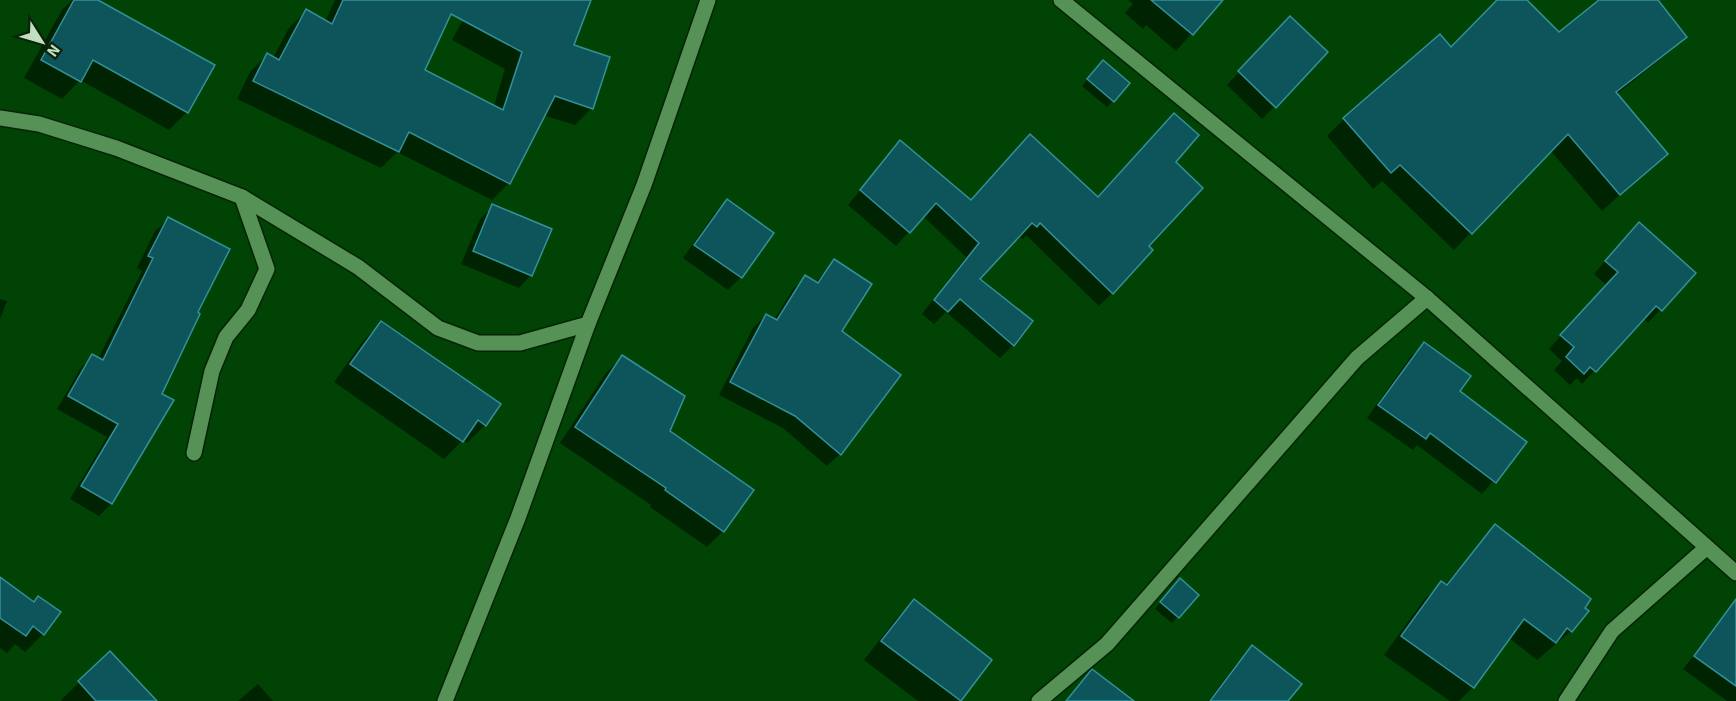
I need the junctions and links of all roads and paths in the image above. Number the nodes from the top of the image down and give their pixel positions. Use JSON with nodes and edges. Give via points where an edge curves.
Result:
{"nodes":[{"id":1,"x":708,"y":0,"type":"edge"},
{"id":2,"x":1061,"y":0,"type":"edge"},
{"id":3,"x":0,"y":118,"type":"edge"},
{"id":4,"x":242,"y":197,"type":"junction"},
{"id":5,"x":1426,"y":298,"type":"junction"},
{"id":6,"x":588,"y":324,"type":"junction"},
{"id":7,"x":194,"y":453,"type":"dead end"},
{"id":8,"x":1706,"y":548,"type":"junction"},
{"id":9,"x":1736,"y":573,"type":"edge"},
{"id":10,"x":445,"y":701,"type":"edge"},
{"id":11,"x":1039,"y":701,"type":"edge"},
{"id":12,"x":1566,"y":701,"type":"edge"}],
"edges":[{"from":1,"to":6,"type":"street","via":[[644,185]]},
{"from":2,"to":5,"type":"street"},
{"from":3,"to":4,"type":"street","via":[[39,124],[116,148]]},
{"from":4,"to":6,"type":"street","via":[[358,267],[438,328],[478,343],[520,343]]},
{"from":4,"to":7,"type":"street","via":[[267,269],[248,310],[226,337],[212,371]]},
{"from":5,"to":8,"type":"street"},
{"from":5,"to":11,"type":"street","via":[[1356,358],[1107,644]]},
{"from":6,"to":10,"type":"street","via":[[518,518]]},
{"from":8,"to":9,"type":"street"},
{"from":8,"to":12,"type":"street","via":[[1612,631]]}]}
